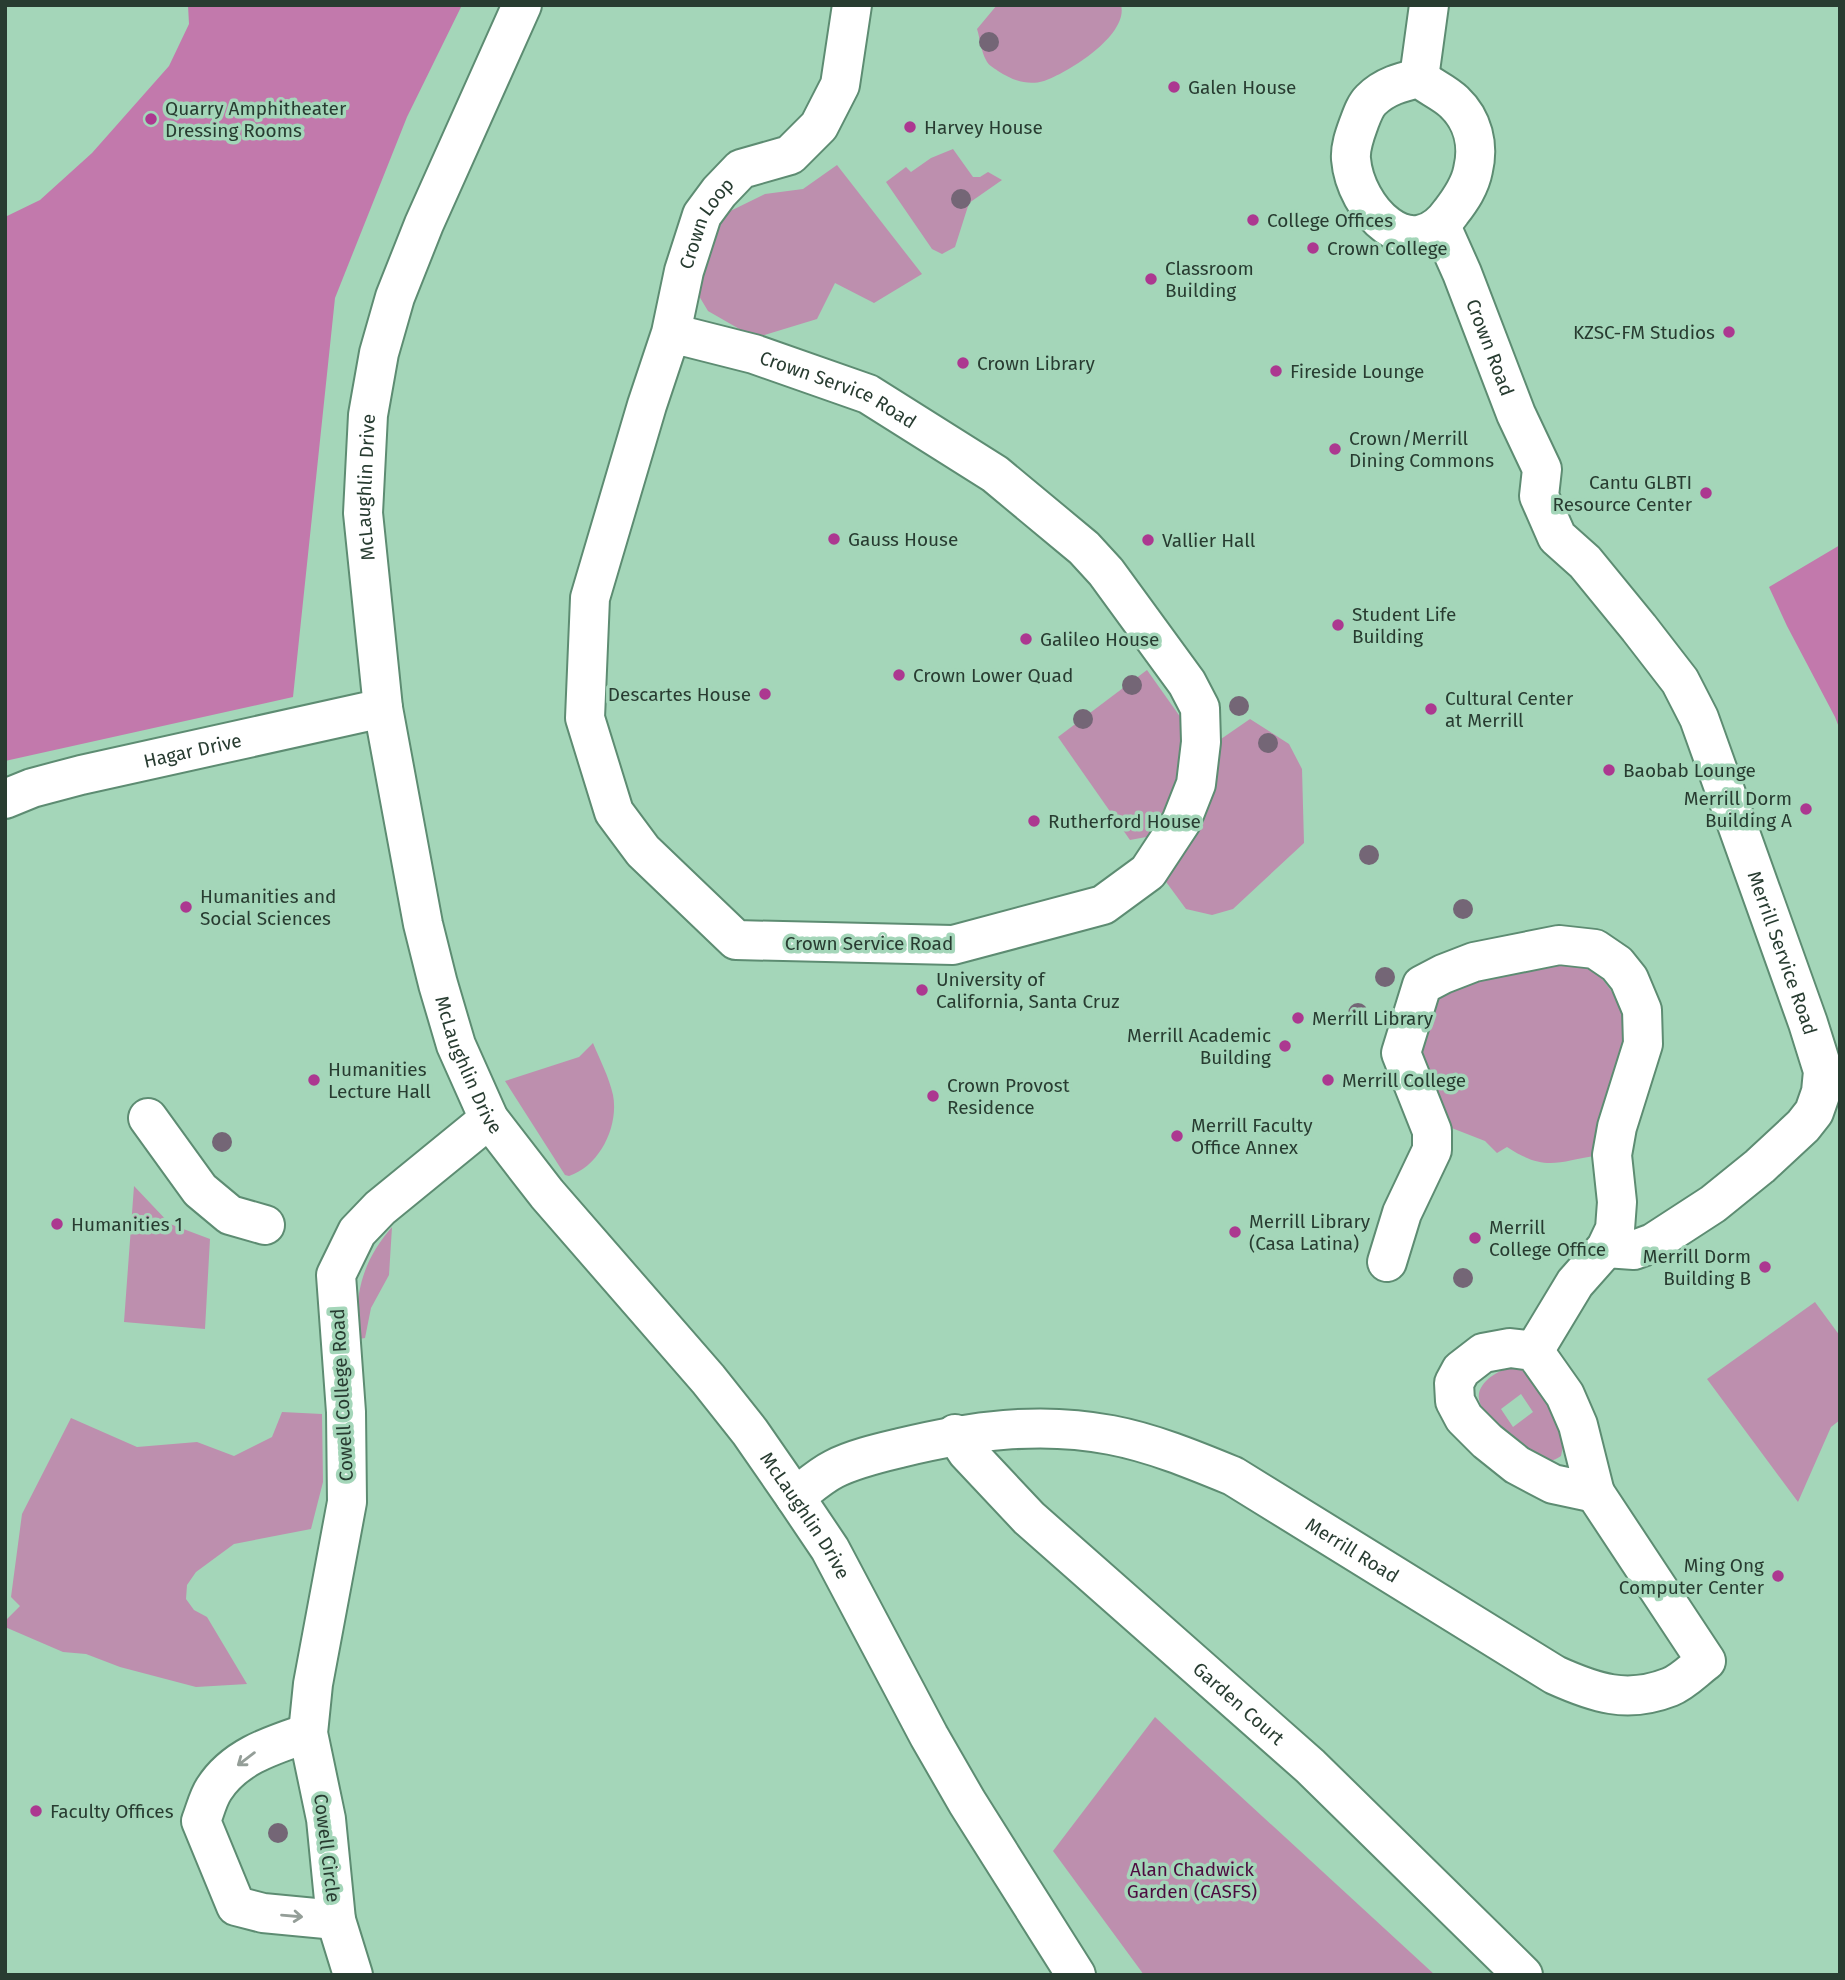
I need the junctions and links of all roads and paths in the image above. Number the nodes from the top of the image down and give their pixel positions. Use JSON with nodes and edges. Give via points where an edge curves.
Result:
{"nodes":[{"id":1,"x":522,"y":5,"type":"edge"},
{"id":2,"x":852,"y":5,"type":"edge"},
{"id":3,"x":1429,"y":5,"type":"edge"},
{"id":4,"x":1419,"y":78,"type":"junction"},
{"id":5,"x":1441,"y":226,"type":"junction"},
{"id":6,"x":671,"y":333,"type":"junction"},
{"id":7,"x":1542,"y":469,"type":"joint"},
{"id":8,"x":383,"y":708,"type":"junction"},
{"id":9,"x":5,"y":799,"type":"edge"},
{"id":10,"x":148,"y":1118,"type":"dead end"},
{"id":11,"x":489,"y":1119,"type":"junction"},
{"id":12,"x":265,"y":1225,"type":"dead end"},
{"id":13,"x":1606,"y":1248,"type":"junction"},
{"id":14,"x":1387,"y":1262,"type":"dead end"},
{"id":15,"x":1534,"y":1351,"type":"junction"},
{"id":16,"x":955,"y":1434,"type":"junction"},
{"id":17,"x":1595,"y":1493,"type":"junction"},
{"id":18,"x":794,"y":1497,"type":"junction"},
{"id":19,"x":308,"y":1733,"type":"junction"},
{"id":20,"x":336,"y":1920,"type":"junction"},
{"id":21,"x":353,"y":1975,"type":"edge"},
{"id":22,"x":1076,"y":1975,"type":"edge"},
{"id":23,"x":1523,"y":1975,"type":"edge"}],
"edges":[{"from":1,"to":8,"type":"street","name":"McLaughlin Drive","via":[[424,223],[379,353],[368,415],[363,513]]},
{"from":2,"to":6,"type":"street","name":"Crown Loop","via":[[840,85],[819,126],[790,155],[741,170],[702,215]]},
{"from":3,"to":4,"type":"street"},
{"from":4,"to":5,"type":"street","via":[[1453,100],[1475,139],[1469,183]]},
{"from":4,"to":5,"type":"street","via":[[1392,85],[1369,102],[1350,156],[1354,178],[1382,224],[1402,234],[1425,236]]},
{"from":5,"to":7,"type":"street","name":"Crown Road"},
{"from":6,"to":6,"type":"street","name":"Crown Service Road","via":[[754,354],[868,394],[995,474],[1106,572],[1187,683],[1200,708],[1196,784],[1181,822],[1148,872],[1104,905],[953,945],[777,943],[736,940],[643,851],[614,813],[585,718],[590,598]]},
{"from":7,"to":13,"type":"street","name":"Merrill Service Road","via":[[1539,496],[1557,537],[1585,562],[1639,628],[1680,681],[1699,718],[1823,1071],[1814,1112],[1760,1166],[1653,1243],[1634,1250]]},
{"from":8,"to":9,"type":"street","name":"Hagar Drive","via":[[81,775]]},
{"from":8,"to":11,"type":"street","name":"McLaughlin Drive","via":[[438,984],[456,1045]]},
{"from":10,"to":12,"type":"street","via":[[200,1190],[230,1215]]},
{"from":11,"to":18,"type":"street","name":"McLaughlin Drive","via":[[547,1194],[708,1379]]},
{"from":11,"to":19,"type":"street","name":"Cowell College Road","via":[[380,1208],[357,1232],[336,1276],[346,1412],[346,1502]]},
{"from":13,"to":14,"type":"street","via":[[1615,1229],[1617,1202],[1612,1155],[1643,1044],[1642,1010],[1617,964],[1595,949],[1559,945],[1474,962],[1422,985],[1401,1053],[1432,1131],[1432,1150],[1402,1213]]},
{"from":13,"to":15,"type":"street","via":[[1575,1283]]},
{"from":15,"to":17,"type":"street","via":[[1565,1395]]},
{"from":15,"to":17,"type":"street","via":[[1510,1348],[1483,1353],[1461,1370],[1454,1383],[1455,1401],[1486,1441],[1517,1465],[1553,1484]]},
{"from":16,"to":17,"type":"street","name":"Merrill Road","via":[[1060,1428],[1112,1435],[1179,1454],[1233,1476],[1555,1675],[1591,1691],[1618,1696],[1673,1686],[1706,1661]]},
{"from":16,"to":18,"type":"street","name":"Merrill Road","via":[[834,1469]]},
{"from":16,"to":23,"type":"street","name":"Garden Court","via":[[1029,1518],[1310,1766]]},
{"from":18,"to":22,"type":"street","name":"McLaughlin Drive","via":[[830,1549],[967,1802]]},
{"from":19,"to":20,"type":"street","name":"Cowell Circle","via":[[326,1819]]},
{"from":19,"to":20,"type":"street","name":"Cowell Circle","one_way":true,"via":[[257,1750],[231,1770],[213,1790],[201,1821],[236,1906]]},
{"from":20,"to":21,"type":"street"}]}
